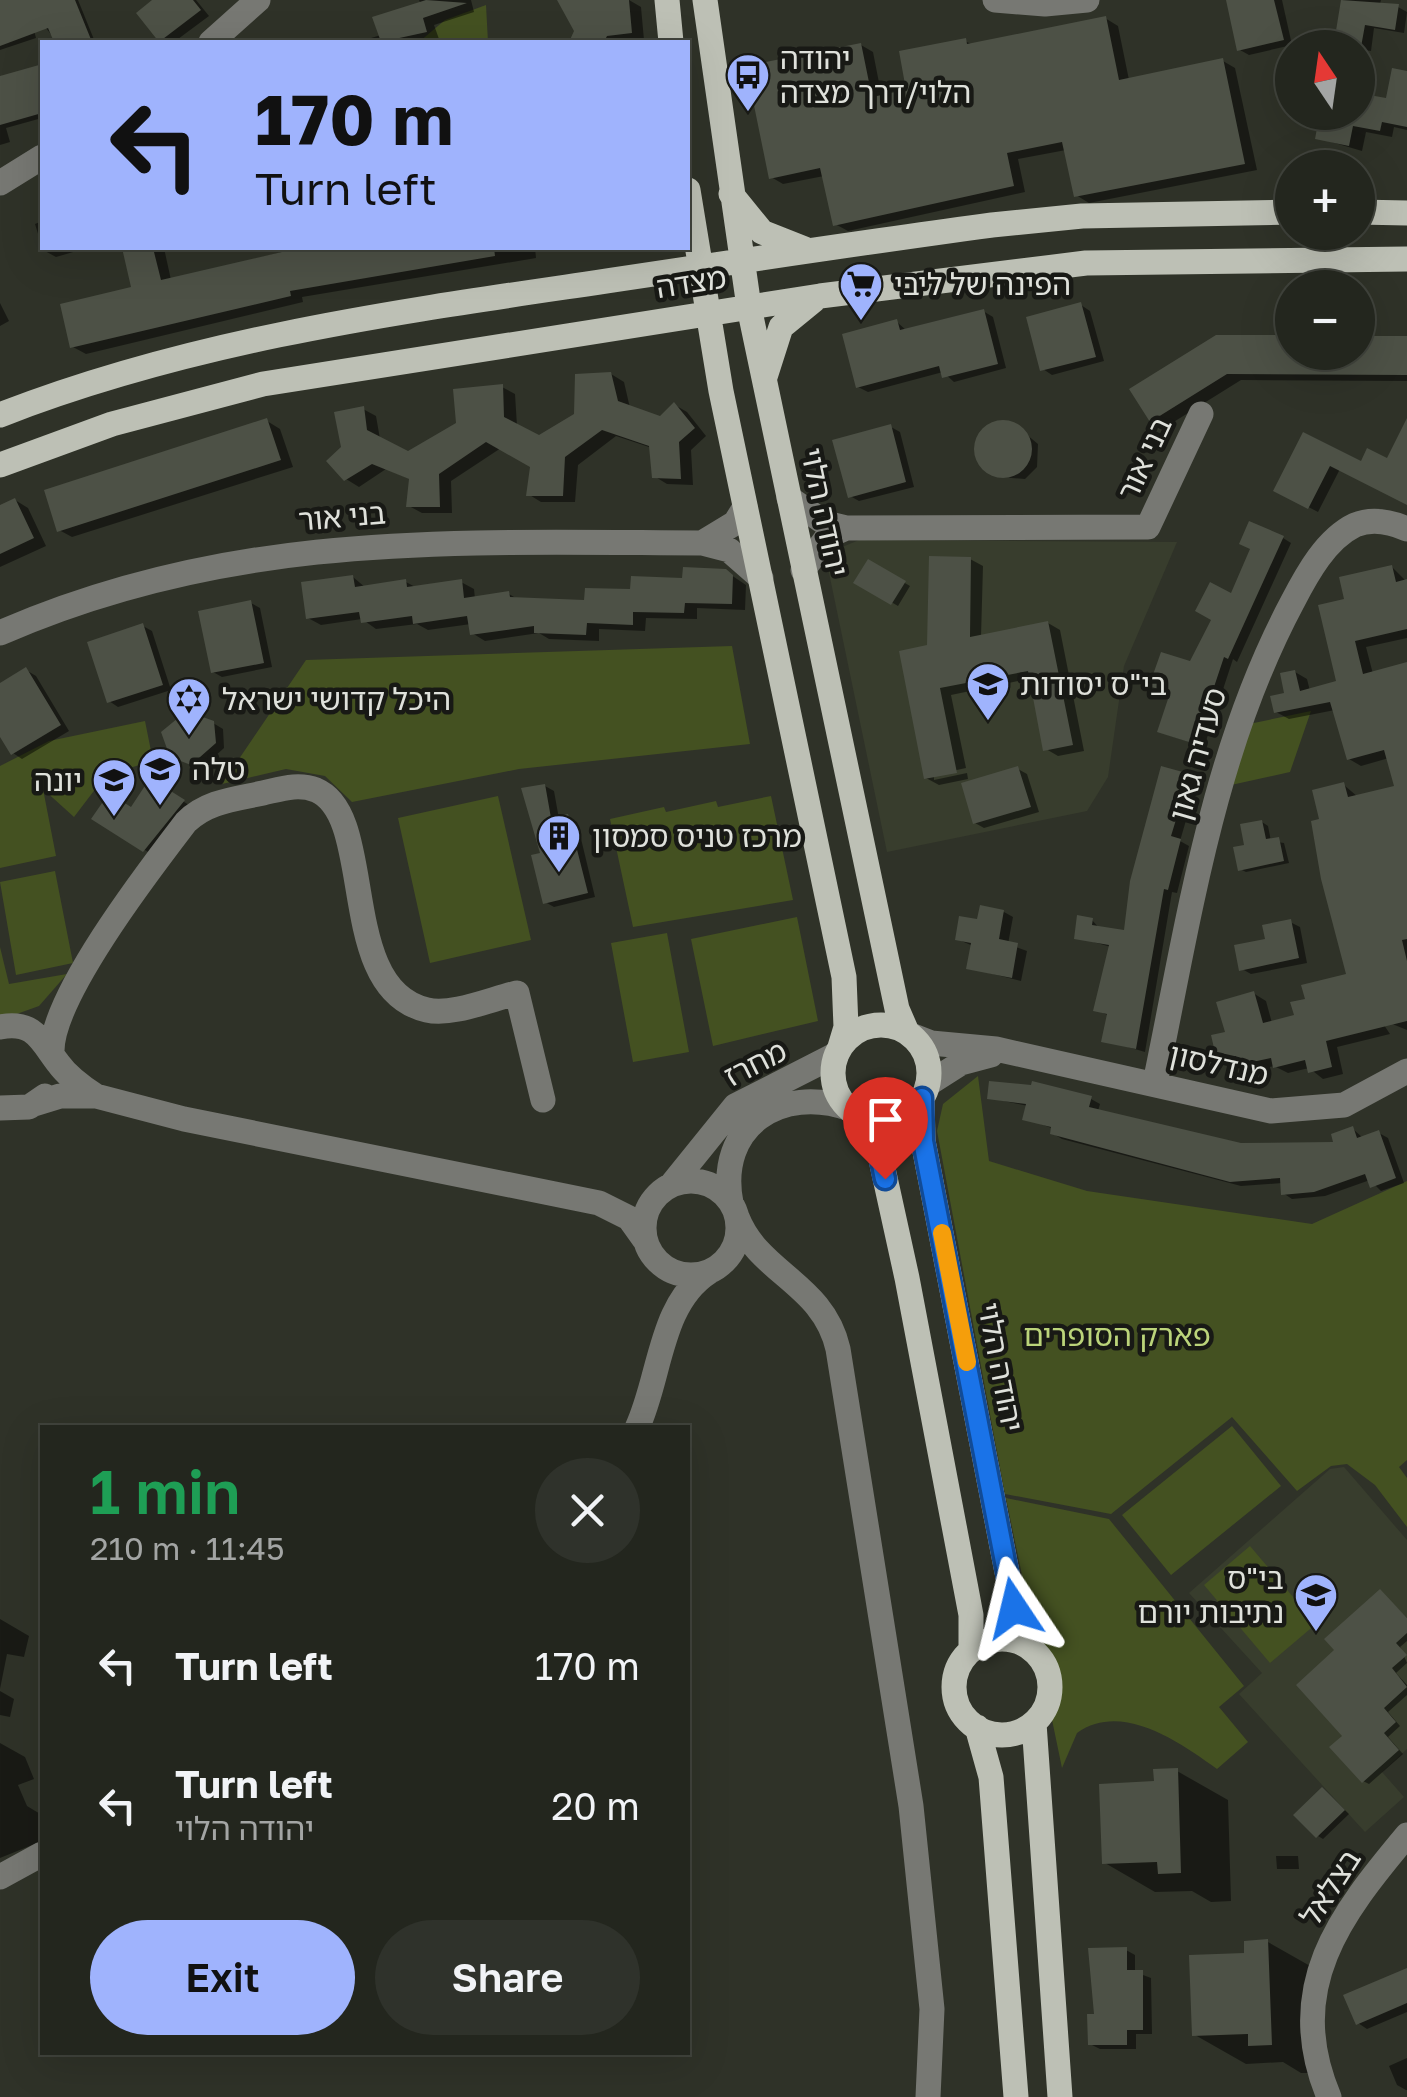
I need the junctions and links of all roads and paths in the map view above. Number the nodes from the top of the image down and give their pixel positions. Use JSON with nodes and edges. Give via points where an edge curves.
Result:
{"nodes":[{"id":1,"x":258,"y":0,"type":"edge"},
{"id":2,"x":667,"y":0,"type":"edge"},
{"id":3,"x":996,"y":0,"type":"edge"},
{"id":4,"x":1087,"y":0,"type":"edge"},
{"id":5,"x":706,"y":2,"type":"edge"},
{"id":6,"x":213,"y":40,"type":"edge"},
{"id":7,"x":672,"y":40,"type":"edge"},
{"id":8,"x":40,"y":158,"type":"edge"},
{"id":9,"x":0,"y":182,"type":"edge"},
{"id":10,"x":730,"y":193,"type":"junction"},
{"id":11,"x":690,"y":209,"type":"edge"},
{"id":12,"x":1275,"y":212,"type":"edge"},
{"id":13,"x":1375,"y":212,"type":"edge"},
{"id":14,"x":1407,"y":213,"type":"edge"},
{"id":15,"x":672,"y":250,"type":"edge"},
{"id":16,"x":810,"y":250,"type":"junction"},
{"id":17,"x":1407,"y":260,"type":"edge"},
{"id":18,"x":741,"y":261,"type":"junction"},
{"id":19,"x":701,"y":267,"type":"junction"},
{"id":20,"x":626,"y":278,"type":"junction"},
{"id":21,"x":820,"y":296,"type":"junction"},
{"id":22,"x":749,"y":307,"type":"junction"},
{"id":23,"x":708,"y":313,"type":"junction"},
{"id":24,"x":764,"y":382,"type":"junction"},
{"id":25,"x":1200,"y":414,"type":"dead end"},
{"id":26,"x":0,"y":415,"type":"edge"},
{"id":27,"x":0,"y":465,"type":"edge"},
{"id":28,"x":789,"y":498,"type":"junction"},
{"id":29,"x":746,"y":506,"type":"junction"},
{"id":30,"x":846,"y":528,"type":"junction"},
{"id":31,"x":1407,"y":529,"type":"edge"},
{"id":32,"x":702,"y":543,"type":"junction"},
{"id":33,"x":804,"y":570,"type":"junction"},
{"id":34,"x":760,"y":578,"type":"junction"},
{"id":35,"x":0,"y":633,"type":"edge"},
{"id":36,"x":68,"y":992,"type":"junction"},
{"id":37,"x":5,"y":1026,"type":"edge"},
{"id":38,"x":910,"y":1034,"type":"junction"},
{"id":39,"x":839,"y":1050,"type":"junction"},
{"id":40,"x":1011,"y":1053,"type":"junction"},
{"id":41,"x":53,"y":1055,"type":"junction"},
{"id":42,"x":1407,"y":1071,"type":"edge"},
{"id":43,"x":1154,"y":1083,"type":"junction"},
{"id":44,"x":925,"y":1091,"type":"junction"},
{"id":45,"x":96,"y":1096,"type":"junction"},
{"id":46,"x":543,"y":1100,"type":"dead end"},
{"id":47,"x":14,"y":1111,"type":"edge"},
{"id":48,"x":856,"y":1113,"type":"junction"},
{"id":49,"x":666,"y":1188,"type":"junction"},
{"id":50,"x":598,"y":1203,"type":"junction"},
{"id":51,"x":734,"y":1210,"type":"junction"},
{"id":52,"x":649,"y":1248,"type":"junction"},
{"id":53,"x":780,"y":1269,"type":"junction"},
{"id":54,"x":712,"y":1270,"type":"junction"},
{"id":55,"x":669,"y":1324,"type":"junction"},
{"id":56,"x":637,"y":1425,"type":"edge"},
{"id":57,"x":1028,"y":1646,"type":"junction"},
{"id":58,"x":971,"y":1650,"type":"junction"},
{"id":59,"x":1034,"y":1723,"type":"junction"},
{"id":60,"x":977,"y":1728,"type":"junction"},
{"id":61,"x":1407,"y":1835,"type":"edge"},
{"id":62,"x":40,"y":1855,"type":"edge"},
{"id":63,"x":0,"y":1876,"type":"edge"},
{"id":64,"x":928,"y":2097,"type":"edge"},
{"id":65,"x":1016,"y":2097,"type":"edge"},
{"id":66,"x":1060,"y":2097,"type":"edge"},
{"id":67,"x":1329,"y":2097,"type":"edge"}],
"edges":[{"from":1,"to":6,"type":"street"},
{"from":2,"to":7,"type":"main road"},
{"from":3,"to":4,"type":"street"},
{"from":5,"to":10,"type":"main road","name":"יהודה הלוי"},
{"from":8,"to":9,"type":"street"},
{"from":10,"to":16,"type":"main road","via":[[762,232]]},
{"from":10,"to":18,"type":"main road","name":"יהודה הלוי"},
{"from":11,"to":19,"type":"main road"},
{"from":12,"to":16,"type":"main road","name":"מצדה","via":[[1082,216]]},
{"from":13,"to":14,"type":"main road"},
{"from":15,"to":20,"type":"main road"},
{"from":16,"to":18,"type":"main road","name":"מצדה"},
{"from":17,"to":21,"type":"main road","name":"מצדה","via":[[1086,263]]},
{"from":18,"to":19,"type":"main road","name":"מצדה"},
{"from":18,"to":22,"type":"main road","name":"יהודה הלוי"},
{"from":19,"to":20,"type":"main road","name":"מצדה"},
{"from":19,"to":23,"type":"main road"},
{"from":20,"to":26,"type":"main road","name":"מצדה","via":[[254,338],[98,379]]},
{"from":21,"to":22,"type":"main road","name":"מצדה"},
{"from":21,"to":24,"type":"main road","via":[[781,327]]},
{"from":22,"to":23,"type":"main road","name":"מצדה"},
{"from":22,"to":24,"type":"main road","name":"יהודה הלוי"},
{"from":23,"to":27,"type":"main road","name":"מצדה","via":[[263,384],[112,424]]},
{"from":23,"to":29,"type":"main road"},
{"from":24,"to":28,"type":"main road","name":"יהודה הלוי"},
{"from":25,"to":30,"type":"street","name":"בני אור","via":[[1148,527]]},
{"from":28,"to":30,"type":"street","name":"בני אור","via":[[825,523]]},
{"from":28,"to":33,"type":"main road","name":"יהודה הלוי"},
{"from":29,"to":32,"type":"street","via":[[736,523]]},
{"from":29,"to":34,"type":"main road"},
{"from":30,"to":33,"type":"street","via":[[828,536]]},
{"from":31,"to":43,"type":"street","name":"סעדיה גאון","via":[[1374,521],[1336,538],[1308,573],[1250,686],[1214,801]]},
{"from":32,"to":34,"type":"street","name":"בני אור","via":[[729,550]]},
{"from":32,"to":35,"type":"street","name":"בני אור","via":[[458,542],[303,551],[151,579]]},
{"from":33,"to":38,"type":"main road","name":"יהודה הלוי","via":[[898,1009]]},
{"from":34,"to":39,"type":"main road","via":[[844,977],[846,1027]]},
{"from":36,"to":37,"type":"street","via":[[41,1014]]},
{"from":36,"to":41,"type":"street","via":[[55,1024]]},
{"from":36,"to":46,"type":"street","via":[[193,815],[213,804],[305,787],[328,798],[342,824],[383,979],[429,1011],[516,993]]},
{"from":37,"to":41,"type":"street","via":[[35,1032]]},
{"from":38,"to":39,"type":"main road","via":[[870,1026]]},
{"from":38,"to":40,"type":"street","name":"מנדלסון"},
{"from":38,"to":44,"type":"main road","via":[[926,1054]]},
{"from":39,"to":48,"type":"main road","via":[[834,1084]]},
{"from":39,"to":49,"type":"street","name":"מחרז","via":[[735,1106]]},
{"from":40,"to":43,"type":"street","name":"מנדלסון"},
{"from":40,"to":44,"type":"street","name":"מנדלסון","via":[[961,1063]]},
{"from":41,"to":45,"type":"street"},
{"from":41,"to":47,"type":"street","via":[[52,1084]]},
{"from":42,"to":43,"type":"street","name":"מנדלסון","via":[[1344,1105],[1302,1110],[1241,1106]]},
{"from":44,"to":48,"type":"main road","via":[[900,1117],[877,1121]]},
{"from":44,"to":57,"type":"main road","name":"יהודה הלוי","via":[[923,1141],[1014,1608]]},
{"from":45,"to":47,"type":"street","via":[[60,1096]]},
{"from":45,"to":50,"type":"street"},
{"from":48,"to":51,"type":"street","name":"מחרז","via":[[810,1100],[758,1118],[729,1163]]},
{"from":48,"to":58,"type":"main road","via":[[878,1146],[970,1615]]},
{"from":49,"to":50,"type":"street"},
{"from":49,"to":51,"type":"street","via":[[702,1182]]},
{"from":49,"to":52,"type":"street","via":[[647,1209]]},
{"from":50,"to":52,"type":"street","via":[[629,1218]]},
{"from":51,"to":53,"type":"street","via":[[755,1247]]},
{"from":51,"to":54,"type":"street","via":[[734,1246]]},
{"from":52,"to":54,"type":"street","via":[[679,1274]]},
{"from":52,"to":55,"type":"street","via":[[666,1286]]},
{"from":53,"to":54,"type":"street","via":[[748,1261]]},
{"from":53,"to":64,"type":"street","via":[[818,1304],[838,1349],[911,1806],[932,1998]]},
{"from":54,"to":55,"type":"street","via":[[686,1290]]},
{"from":55,"to":56,"type":"street"},
{"from":57,"to":58,"type":"main road","via":[[999,1638]]},
{"from":57,"to":59,"type":"main road","via":[[1044,1662],[1050,1684],[1047,1705]]},
{"from":58,"to":60,"type":"main road","via":[[954,1690],[961,1712]]},
{"from":59,"to":60,"type":"main road","via":[[1006,1735]]},
{"from":59,"to":66,"type":"main road"},
{"from":60,"to":65,"type":"main road","via":[[988,1760],[999,1858]]},
{"from":61,"to":67,"type":"street","name":"בצלאל","via":[[1336,1927],[1318,1970],[1315,2050]]},
{"from":62,"to":63,"type":"street"}]}
